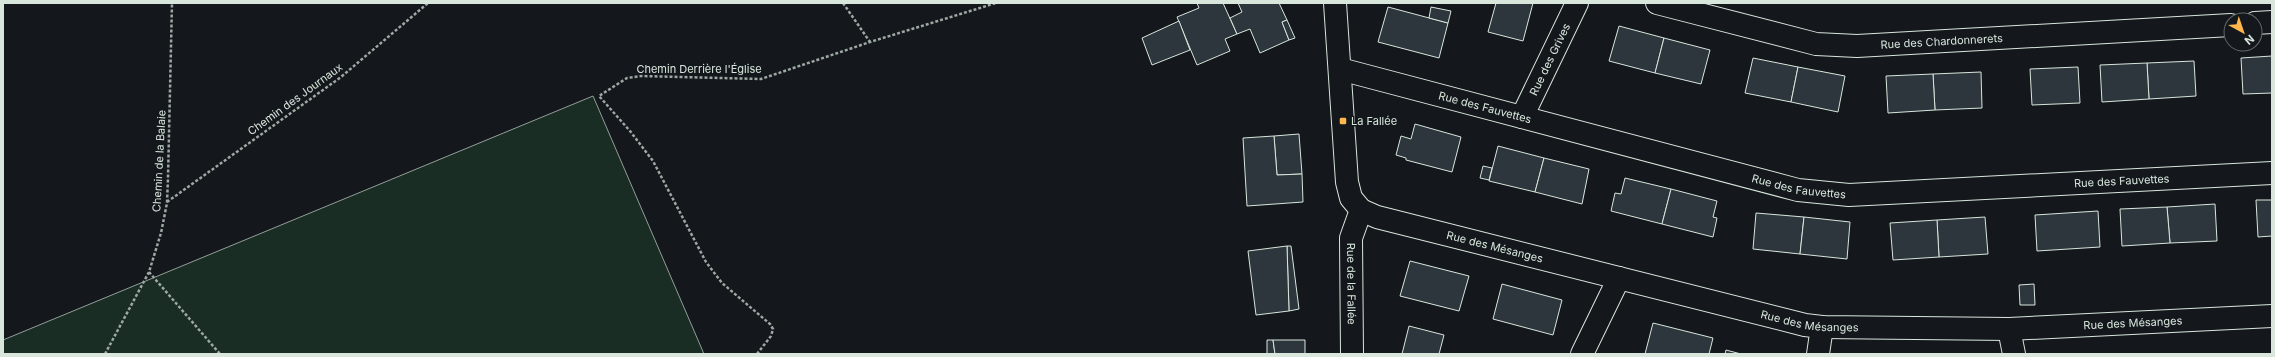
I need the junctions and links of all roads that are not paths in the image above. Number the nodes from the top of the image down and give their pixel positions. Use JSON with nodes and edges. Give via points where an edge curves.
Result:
{"nodes":[{"id":1,"x":1334,"y":3,"type":"edge"},
{"id":2,"x":1577,"y":3,"type":"edge"},
{"id":3,"x":1657,"y":3,"type":"edge"},
{"id":4,"x":2223,"y":25,"type":"edge"},
{"id":5,"x":1340,"y":69,"type":"junction"},
{"id":6,"x":1522,"y":116,"type":"junction"},
{"id":7,"x":2272,"y":173,"type":"edge"},
{"id":8,"x":1361,"y":210,"type":"junction"},
{"id":9,"x":1619,"y":278,"type":"junction"},
{"id":10,"x":2272,"y":316,"type":"edge"},
{"id":11,"x":1822,"y":327,"type":"junction"},
{"id":12,"x":2009,"y":329,"type":"junction"},
{"id":13,"x":1352,"y":354,"type":"edge"},
{"id":14,"x":1582,"y":354,"type":"edge"},
{"id":15,"x":1818,"y":354,"type":"edge"},
{"id":16,"x":2014,"y":354,"type":"edge"}],
"edges":[{"from":1,"to":5,"type":"street"},
{"from":2,"to":6,"type":"street","name":"Rue des Grives"},
{"from":3,"to":4,"type":"street","name":"Rue des Chardonnerets","via":[[1816,44],[1856,46]]},
{"from":5,"to":6,"type":"street","name":"Rue des Fauvettes"},
{"from":5,"to":8,"type":"street","via":[[1347,182],[1351,198]]},
{"from":6,"to":7,"type":"street","name":"Rue des Fauvettes","via":[[1798,190],[1849,195]]},
{"from":8,"to":9,"type":"street","name":"Rue des Mésanges","via":[[1377,217]]},
{"from":8,"to":13,"type":"street","name":"Rue de la Fallée","via":[[1351,238]]},
{"from":9,"to":11,"type":"street","name":"Rue des Mésanges","via":[[1805,325]]},
{"from":9,"to":14,"type":"street"},
{"from":10,"to":12,"type":"street","name":"Rue des Mésanges"},
{"from":11,"to":12,"type":"street","name":"Rue des Mésanges"},
{"from":11,"to":15,"type":"street"},
{"from":12,"to":16,"type":"street"}]}
